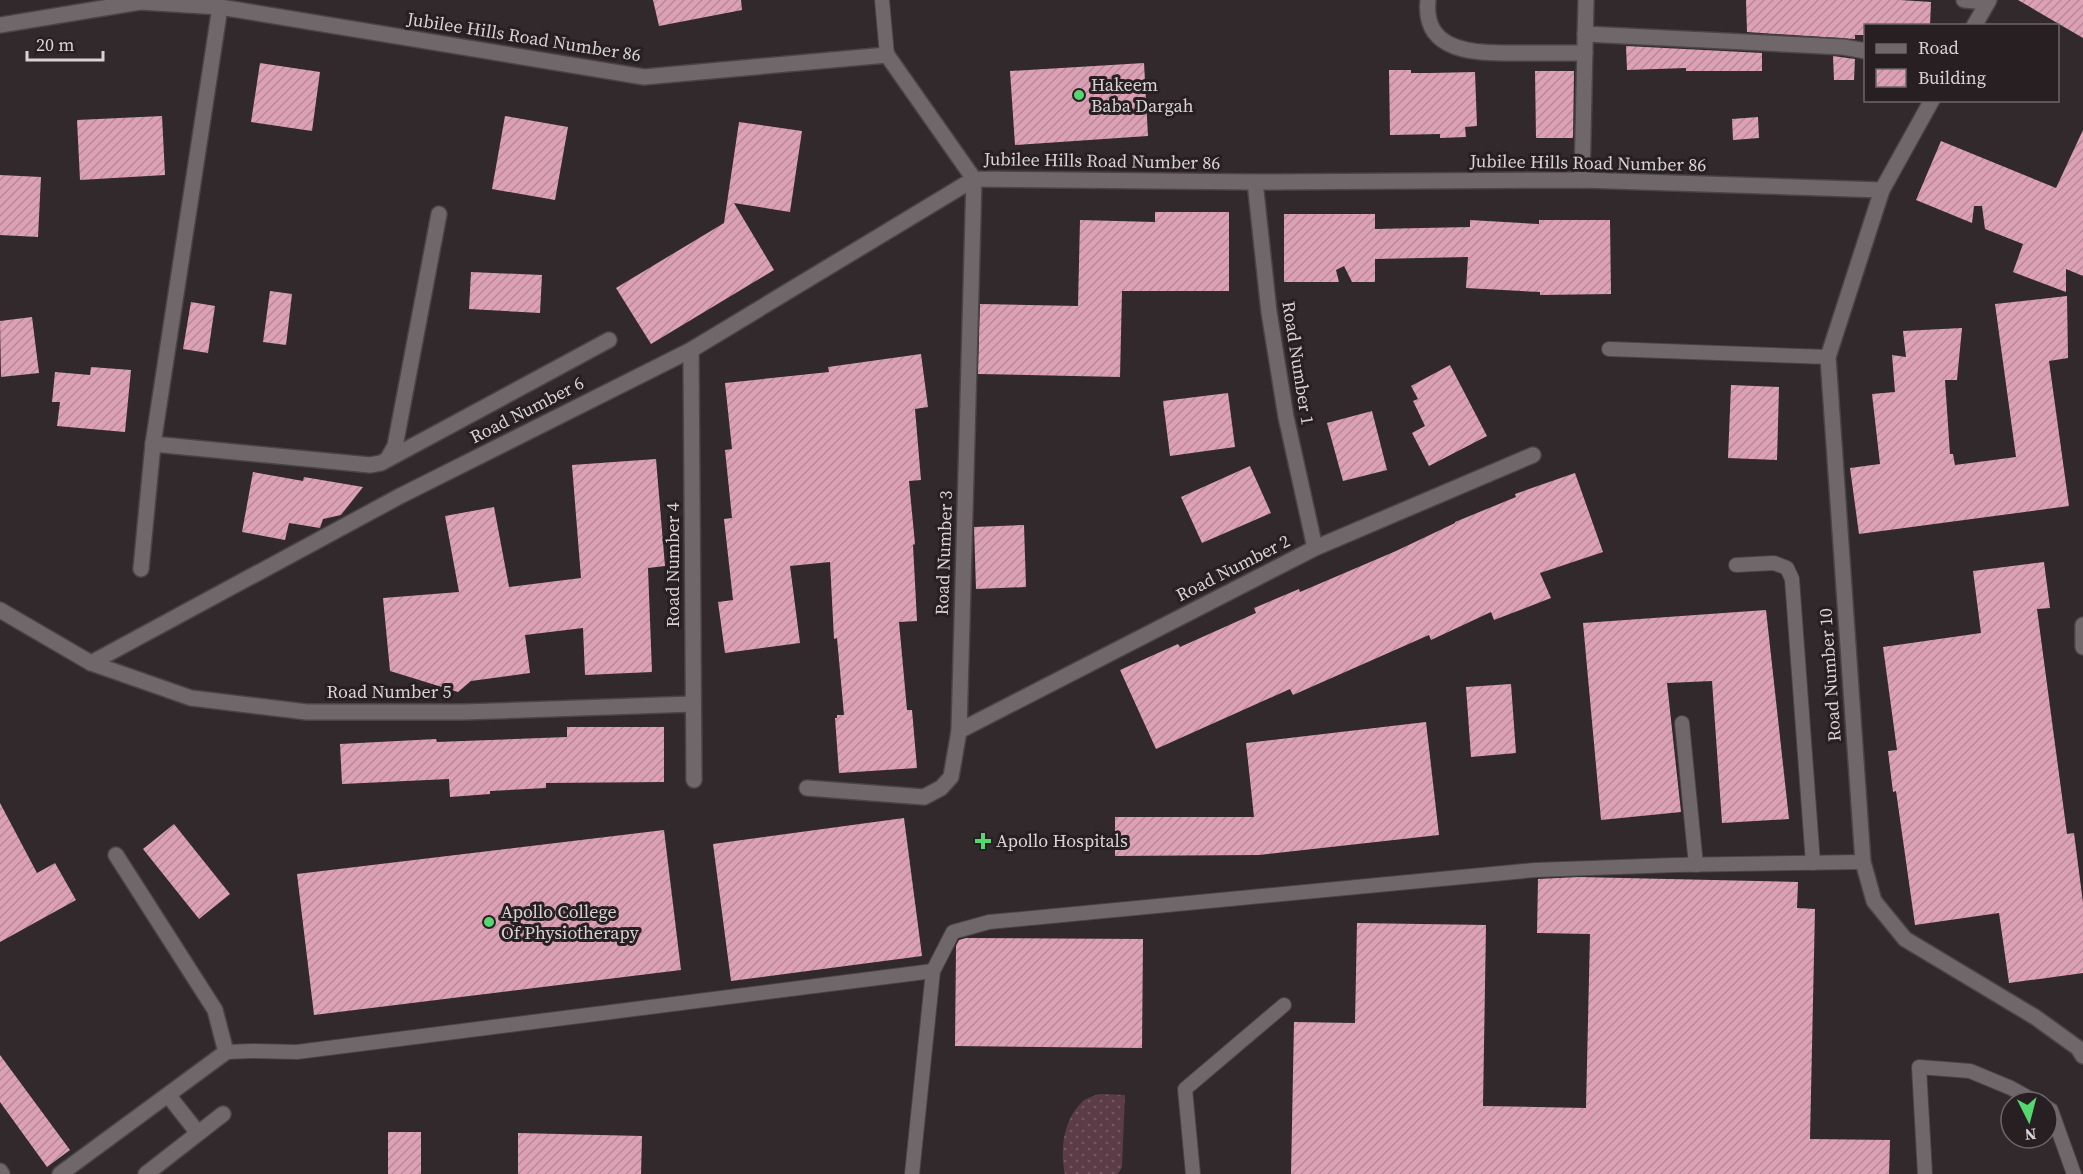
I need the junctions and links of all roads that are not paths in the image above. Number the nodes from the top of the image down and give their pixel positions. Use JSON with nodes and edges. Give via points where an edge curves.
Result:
{"nodes":[{"id":1,"x":882,"y":0,"type":"edge"},
{"id":2,"x":1428,"y":0,"type":"edge"},
{"id":3,"x":1586,"y":0,"type":"edge"},
{"id":4,"x":1964,"y":0,"type":"edge"},
{"id":5,"x":1988,"y":1,"type":"edge"},
{"id":6,"x":220,"y":7,"type":"junction"},
{"id":7,"x":1975,"y":24,"type":"edge"},
{"id":8,"x":0,"y":25,"type":"edge"},
{"id":9,"x":1585,"y":34,"type":"junction"},
{"id":10,"x":1864,"y":51,"type":"edge"},
{"id":11,"x":1585,"y":53,"type":"junction"},
{"id":12,"x":887,"y":55,"type":"junction"},
{"id":13,"x":1931,"y":102,"type":"edge"},
{"id":14,"x":974,"y":179,"type":"junction"},
{"id":15,"x":1582,"y":180,"type":"junction"},
{"id":16,"x":1255,"y":182,"type":"junction"},
{"id":17,"x":1882,"y":190,"type":"junction"},
{"id":18,"x":439,"y":214,"type":"dead end"},
{"id":19,"x":609,"y":340,"type":"dead end"},
{"id":20,"x":1608,"y":349,"type":"dead end"},
{"id":21,"x":691,"y":350,"type":"junction"},
{"id":22,"x":1828,"y":357,"type":"junction"},
{"id":23,"x":153,"y":444,"type":"junction"},
{"id":24,"x":1533,"y":455,"type":"dead end"},
{"id":25,"x":388,"y":458,"type":"junction"},
{"id":26,"x":1315,"y":548,"type":"junction"},
{"id":27,"x":1736,"y":565,"type":"dead end"},
{"id":28,"x":141,"y":569,"type":"dead end"},
{"id":29,"x":0,"y":610,"type":"edge"},
{"id":30,"x":91,"y":663,"type":"junction"},
{"id":31,"x":693,"y":704,"type":"junction"},
{"id":32,"x":1682,"y":723,"type":"dead end"},
{"id":33,"x":959,"y":731,"type":"junction"},
{"id":34,"x":694,"y":780,"type":"dead end"},
{"id":35,"x":807,"y":788,"type":"dead end"},
{"id":36,"x":116,"y":855,"type":"dead end"},
{"id":37,"x":1863,"y":862,"type":"junction"},
{"id":38,"x":1813,"y":863,"type":"junction"},
{"id":39,"x":1696,"y":865,"type":"junction"},
{"id":40,"x":933,"y":971,"type":"junction"},
{"id":41,"x":1284,"y":1005,"type":"dead end"},
{"id":42,"x":226,"y":1052,"type":"junction"},
{"id":43,"x":2083,"y":1056,"type":"edge"},
{"id":44,"x":2015,"y":1090,"type":"edge"},
{"id":45,"x":168,"y":1095,"type":"junction"},
{"id":46,"x":222,"y":1114,"type":"dead end"},
{"id":47,"x":2059,"y":1132,"type":"edge"},
{"id":48,"x":198,"y":1133,"type":"junction"},
{"id":49,"x":60,"y":1174,"type":"edge"},
{"id":50,"x":146,"y":1174,"type":"edge"},
{"id":51,"x":912,"y":1174,"type":"edge"},
{"id":52,"x":1193,"y":1174,"type":"edge"},
{"id":53,"x":1925,"y":1174,"type":"edge"},
{"id":54,"x":2074,"y":1174,"type":"edge"}],
"edges":[{"from":1,"to":12,"type":"lane"},
{"from":2,"to":11,"type":"street","via":[[1429,20],[1436,33],[1461,50]]},
{"from":3,"to":9,"type":"street"},
{"from":4,"to":5,"type":"street"},
{"from":5,"to":7,"type":"street"},
{"from":6,"to":8,"type":"street","name":"Jubilee Hills Road Number 86","via":[[140,2]]},
{"from":6,"to":12,"type":"street","name":"Jubilee Hills Road Number 86","via":[[644,77]]},
{"from":6,"to":23,"type":"street"},
{"from":9,"to":10,"type":"street"},
{"from":9,"to":11,"type":"street"},
{"from":11,"to":15,"type":"street"},
{"from":12,"to":14,"type":"street","name":"Jubilee Hills Road Number 86"},
{"from":13,"to":17,"type":"street","name":"Road Number 10"},
{"from":14,"to":16,"type":"street","name":"Jubilee Hills Road Number 86"},
{"from":14,"to":21,"type":"street","name":"Road Number 6"},
{"from":14,"to":33,"type":"street","name":"Road Number 3"},
{"from":15,"to":16,"type":"street","name":"Jubilee Hills Road Number 86"},
{"from":15,"to":17,"type":"street","name":"Jubilee Hills Road Number 86"},
{"from":16,"to":26,"type":"street","name":"Road Number 1","via":[[1284,406]]},
{"from":17,"to":22,"type":"street","name":"Road Number 10"},
{"from":18,"to":25,"type":"street","via":[[395,446]]},
{"from":19,"to":25,"type":"street"},
{"from":20,"to":22,"type":"lane"},
{"from":21,"to":30,"type":"street","name":"Road Number 6","via":[[400,496]]},
{"from":21,"to":31,"type":"street","name":"Road Number 4"},
{"from":22,"to":37,"type":"street","name":"Road Number 10"},
{"from":23,"to":25,"type":"street","via":[[370,465]]},
{"from":23,"to":28,"type":"street"},
{"from":24,"to":26,"type":"street","name":"Road Number 2"},
{"from":26,"to":33,"type":"street","name":"Road Number 2"},
{"from":27,"to":38,"type":"lane","via":[[1774,564],[1787,568],[1792,579]]},
{"from":29,"to":30,"type":"street","name":"Road Number 5"},
{"from":30,"to":31,"type":"street","name":"Road Number 5","via":[[191,698],[307,712],[464,712]]},
{"from":31,"to":34,"type":"street","name":"Road Number 4"},
{"from":32,"to":39,"type":"lane"},
{"from":33,"to":35,"type":"street","name":"Road Number 3","via":[[951,777],[924,797]]},
{"from":36,"to":42,"type":"street","via":[[215,1011]]},
{"from":37,"to":38,"type":"lane"},
{"from":37,"to":43,"type":"street","name":"Road Number 10","via":[[1874,901],[1905,939],[2035,1017],[2078,1048]]},
{"from":38,"to":39,"type":"lane"},
{"from":39,"to":40,"type":"lane","via":[[1535,870],[989,922],[953,932]]},
{"from":40,"to":42,"type":"lane","via":[[297,1052]]},
{"from":40,"to":51,"type":"lane"},
{"from":41,"to":52,"type":"lane","via":[[1185,1089]]},
{"from":42,"to":45,"type":"street"},
{"from":44,"to":53,"type":"lane","via":[[1970,1071],[1919,1067]]},
{"from":45,"to":48,"type":"street"},
{"from":45,"to":49,"type":"street"},
{"from":46,"to":48,"type":"street"},
{"from":47,"to":54,"type":"lane"},
{"from":48,"to":50,"type":"street"}]}
